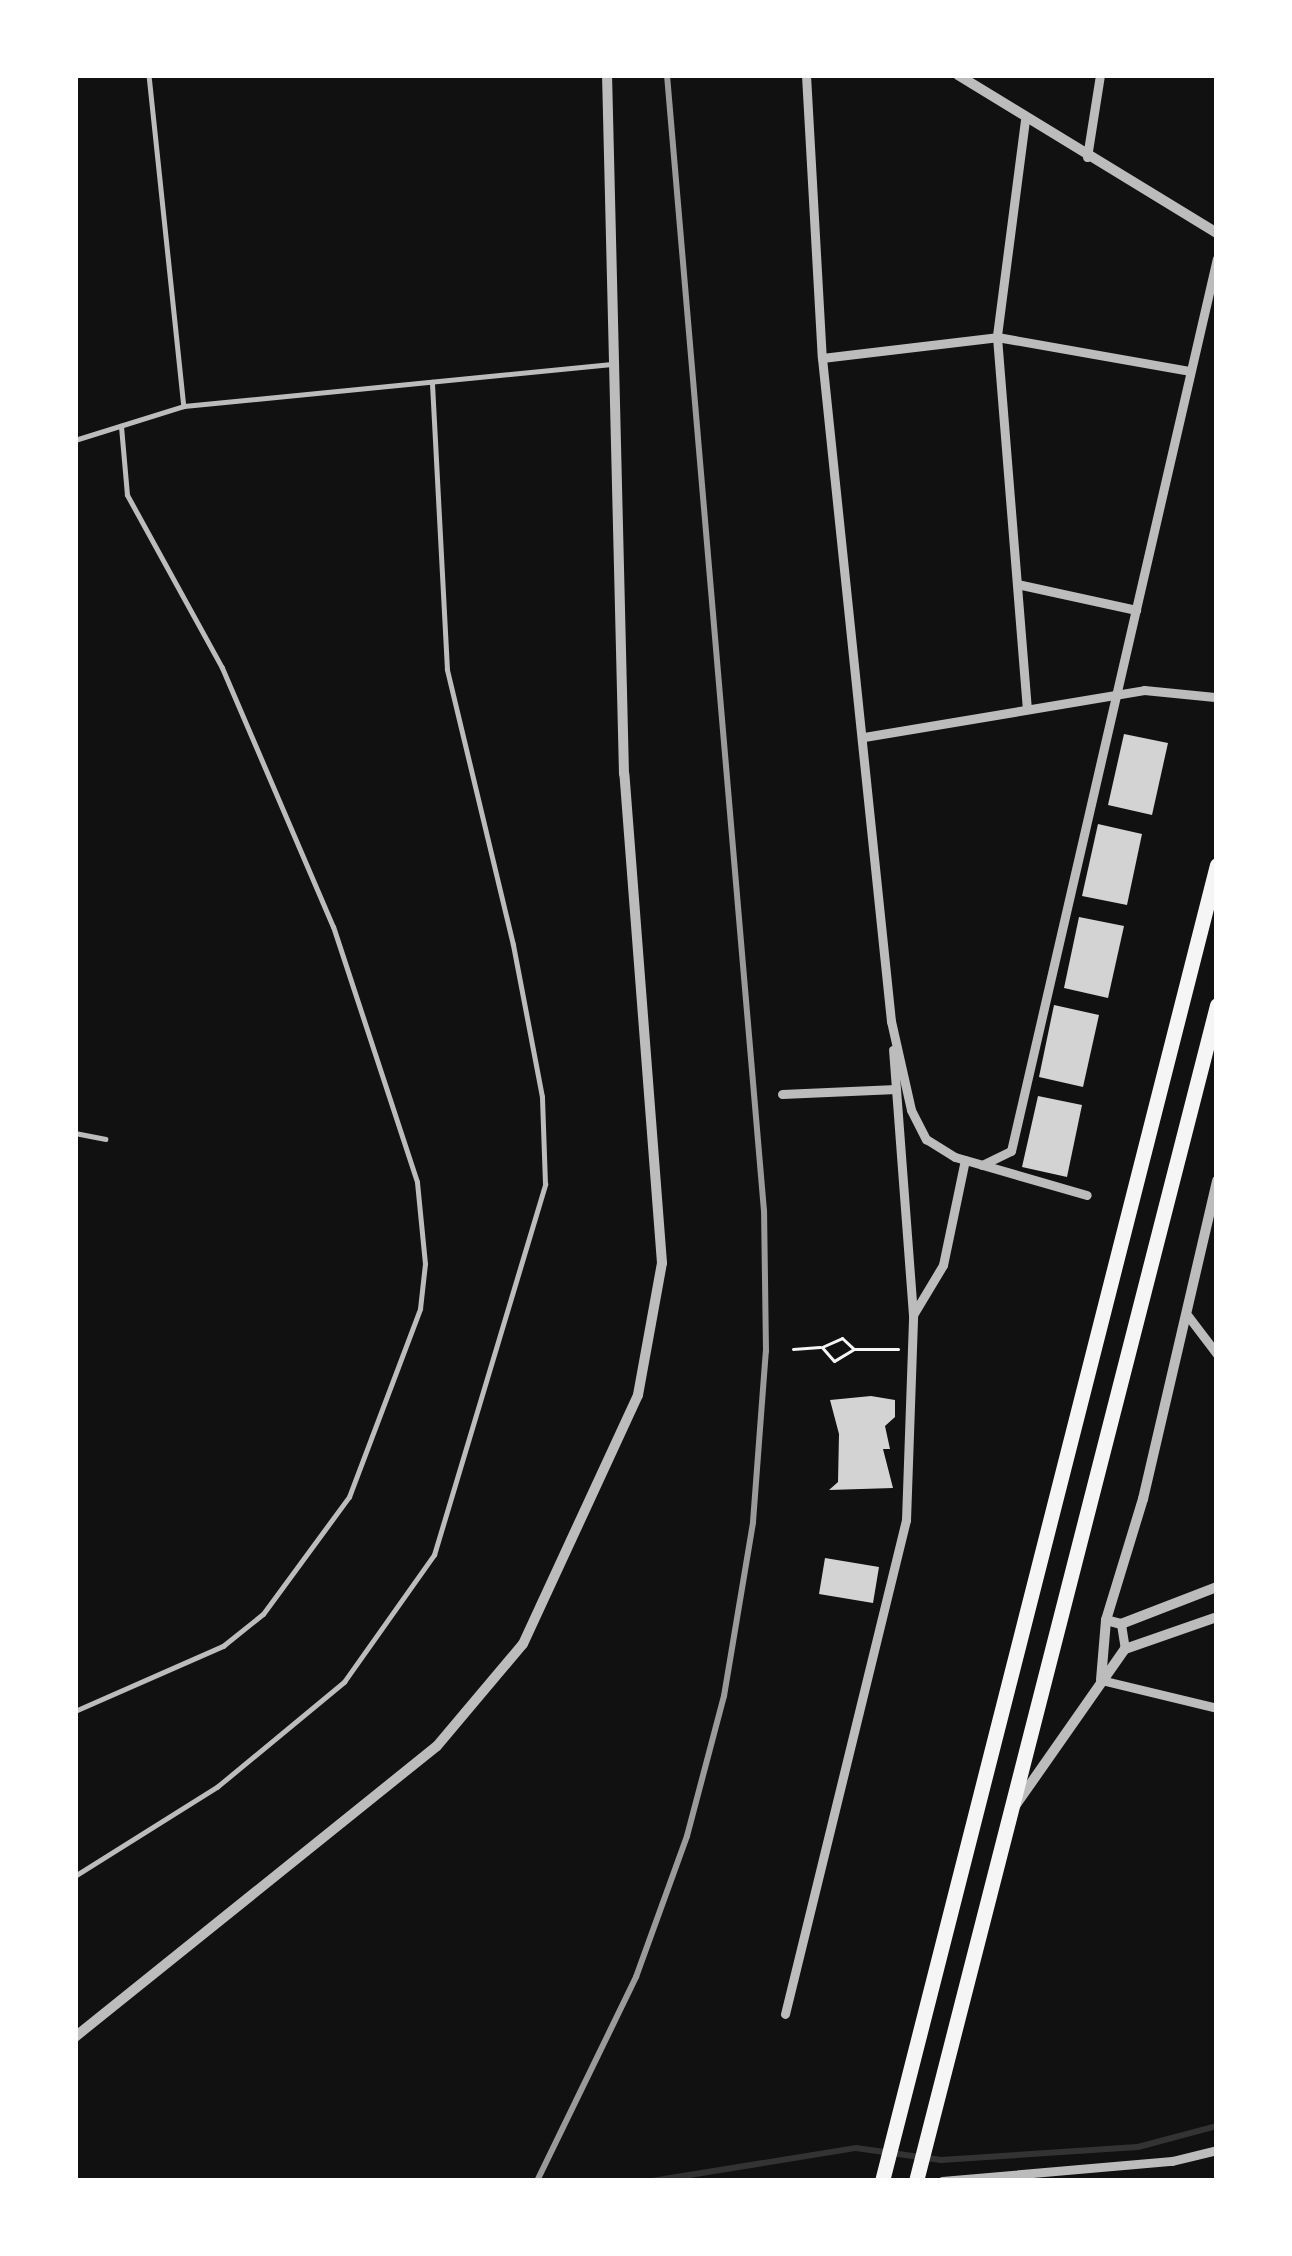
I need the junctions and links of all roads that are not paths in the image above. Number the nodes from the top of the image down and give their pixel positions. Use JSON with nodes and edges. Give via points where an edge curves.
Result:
{"nodes":[{"id":1,"x":149,"y":75,"type":"edge"},
{"id":2,"x":607,"y":75,"type":"edge"},
{"id":3,"x":806,"y":75,"type":"edge"},
{"id":4,"x":958,"y":75,"type":"edge"},
{"id":5,"x":1100,"y":75,"type":"edge"},
{"id":6,"x":1025,"y":120,"type":"junction"},
{"id":7,"x":1087,"y":157,"type":"junction"},
{"id":8,"x":1217,"y":232,"type":"edge"},
{"id":9,"x":1217,"y":258,"type":"edge"},
{"id":10,"x":997,"y":337,"type":"junction"},
{"id":11,"x":822,"y":358,"type":"junction"},
{"id":12,"x":614,"y":364,"type":"junction"},
{"id":13,"x":1189,"y":371,"type":"junction"},
{"id":14,"x":432,"y":382,"type":"junction"},
{"id":15,"x":184,"y":406,"type":"junction"},
{"id":16,"x":121,"y":426,"type":"junction"},
{"id":17,"x":75,"y":440,"type":"edge"},
{"id":18,"x":1017,"y":584,"type":"junction"},
{"id":19,"x":1136,"y":610,"type":"junction"},
{"id":20,"x":1118,"y":694,"type":"junction"},
{"id":21,"x":1215,"y":697,"type":"edge"},
{"id":22,"x":1027,"y":709,"type":"junction"},
{"id":23,"x":864,"y":737,"type":"junction"},
{"id":24,"x":1217,"y":865,"type":"edge"},
{"id":25,"x":1217,"y":1005,"type":"edge"},
{"id":26,"x":891,"y":1021,"type":"junction"},
{"id":27,"x":1213,"y":1036,"type":"edge"},
{"id":28,"x":896,"y":1089,"type":"junction"},
{"id":29,"x":782,"y":1094,"type":"dead end"},
{"id":30,"x":75,"y":1133,"type":"edge"},
{"id":31,"x":105,"y":1139,"type":"dead end"},
{"id":32,"x":965,"y":1160,"type":"junction"},
{"id":33,"x":982,"y":1165,"type":"junction"},
{"id":34,"x":1217,"y":1180,"type":"edge"},
{"id":35,"x":1087,"y":1195,"type":"dead end"},
{"id":36,"x":913,"y":1315,"type":"junction"},
{"id":37,"x":1188,"y":1316,"type":"junction"},
{"id":38,"x":1217,"y":1354,"type":"edge"},
{"id":39,"x":1217,"y":1587,"type":"edge"},
{"id":40,"x":1217,"y":1617,"type":"edge"},
{"id":41,"x":1106,"y":1620,"type":"junction"},
{"id":42,"x":1121,"y":1624,"type":"junction"},
{"id":43,"x":1125,"y":1649,"type":"junction"},
{"id":44,"x":1101,"y":1680,"type":"junction"},
{"id":45,"x":1217,"y":1708,"type":"edge"},
{"id":46,"x":75,"y":1711,"type":"edge"},
{"id":47,"x":1010,"y":1814,"type":"junction"},
{"id":48,"x":75,"y":1876,"type":"edge"},
{"id":49,"x":785,"y":2014,"type":"dead end"},
{"id":50,"x":75,"y":2037,"type":"edge"},
{"id":51,"x":1217,"y":2150,"type":"edge"},
{"id":52,"x":882,"y":2181,"type":"edge"},
{"id":53,"x":916,"y":2181,"type":"edge"},
{"id":54,"x":942,"y":2181,"type":"edge"},
{"id":55,"x":953,"y":2181,"type":"edge"}],
"edges":[{"from":1,"to":15,"type":"lane"},
{"from":2,"to":12,"type":"street"},
{"from":3,"to":11,"type":"street"},
{"from":4,"to":6,"type":"street"},
{"from":5,"to":7,"type":"street"},
{"from":6,"to":7,"type":"street"},
{"from":6,"to":10,"type":"street"},
{"from":7,"to":8,"type":"street"},
{"from":9,"to":13,"type":"street"},
{"from":10,"to":11,"type":"street"},
{"from":10,"to":13,"type":"street"},
{"from":10,"to":18,"type":"street"},
{"from":11,"to":23,"type":"street"},
{"from":12,"to":14,"type":"lane"},
{"from":12,"to":50,"type":"street","via":[[626,810],[662,1263],[638,1395],[523,1644],[437,1746]]},
{"from":13,"to":19,"type":"street"},
{"from":14,"to":15,"type":"lane"},
{"from":14,"to":48,"type":"lane","via":[[447,670],[542,1097],[545,1184],[434,1555],[344,1682],[218,1786]]},
{"from":15,"to":16,"type":"lane"},
{"from":16,"to":17,"type":"lane"},
{"from":16,"to":46,"type":"lane","via":[[127,495],[222,668],[333,927],[417,1182],[425,1264],[420,1309],[349,1497],[263,1614],[224,1646]]},
{"from":18,"to":19,"type":"street"},
{"from":18,"to":22,"type":"street"},
{"from":19,"to":20,"type":"street"},
{"from":20,"to":21,"type":"street"},
{"from":20,"to":22,"type":"street"},
{"from":20,"to":33,"type":"street","via":[[1011,1151]]},
{"from":22,"to":23,"type":"street"},
{"from":23,"to":26,"type":"street"},
{"from":24,"to":52,"type":"highway"},
{"from":25,"to":27,"type":"highway"},
{"from":26,"to":28,"type":"street"},
{"from":26,"to":32,"type":"street","via":[[926,1139]]},
{"from":27,"to":47,"type":"highway"},
{"from":28,"to":29,"type":"street"},
{"from":28,"to":36,"type":"street"},
{"from":30,"to":31,"type":"lane"},
{"from":32,"to":33,"type":"street"},
{"from":32,"to":36,"type":"street","via":[[943,1265]]},
{"from":33,"to":35,"type":"street"},
{"from":34,"to":37,"type":"street"},
{"from":36,"to":49,"type":"street","via":[[906,1520]]},
{"from":37,"to":38,"type":"street"},
{"from":37,"to":41,"type":"street"},
{"from":39,"to":42,"type":"street"},
{"from":40,"to":43,"type":"street"},
{"from":41,"to":42,"type":"street"},
{"from":41,"to":44,"type":"street"},
{"from":42,"to":43,"type":"street"},
{"from":43,"to":44,"type":"street"},
{"from":44,"to":45,"type":"street"},
{"from":44,"to":47,"type":"street"},
{"from":47,"to":53,"type":"highway"},
{"from":51,"to":55,"type":"street"},
{"from":54,"to":55,"type":"street"}]}
